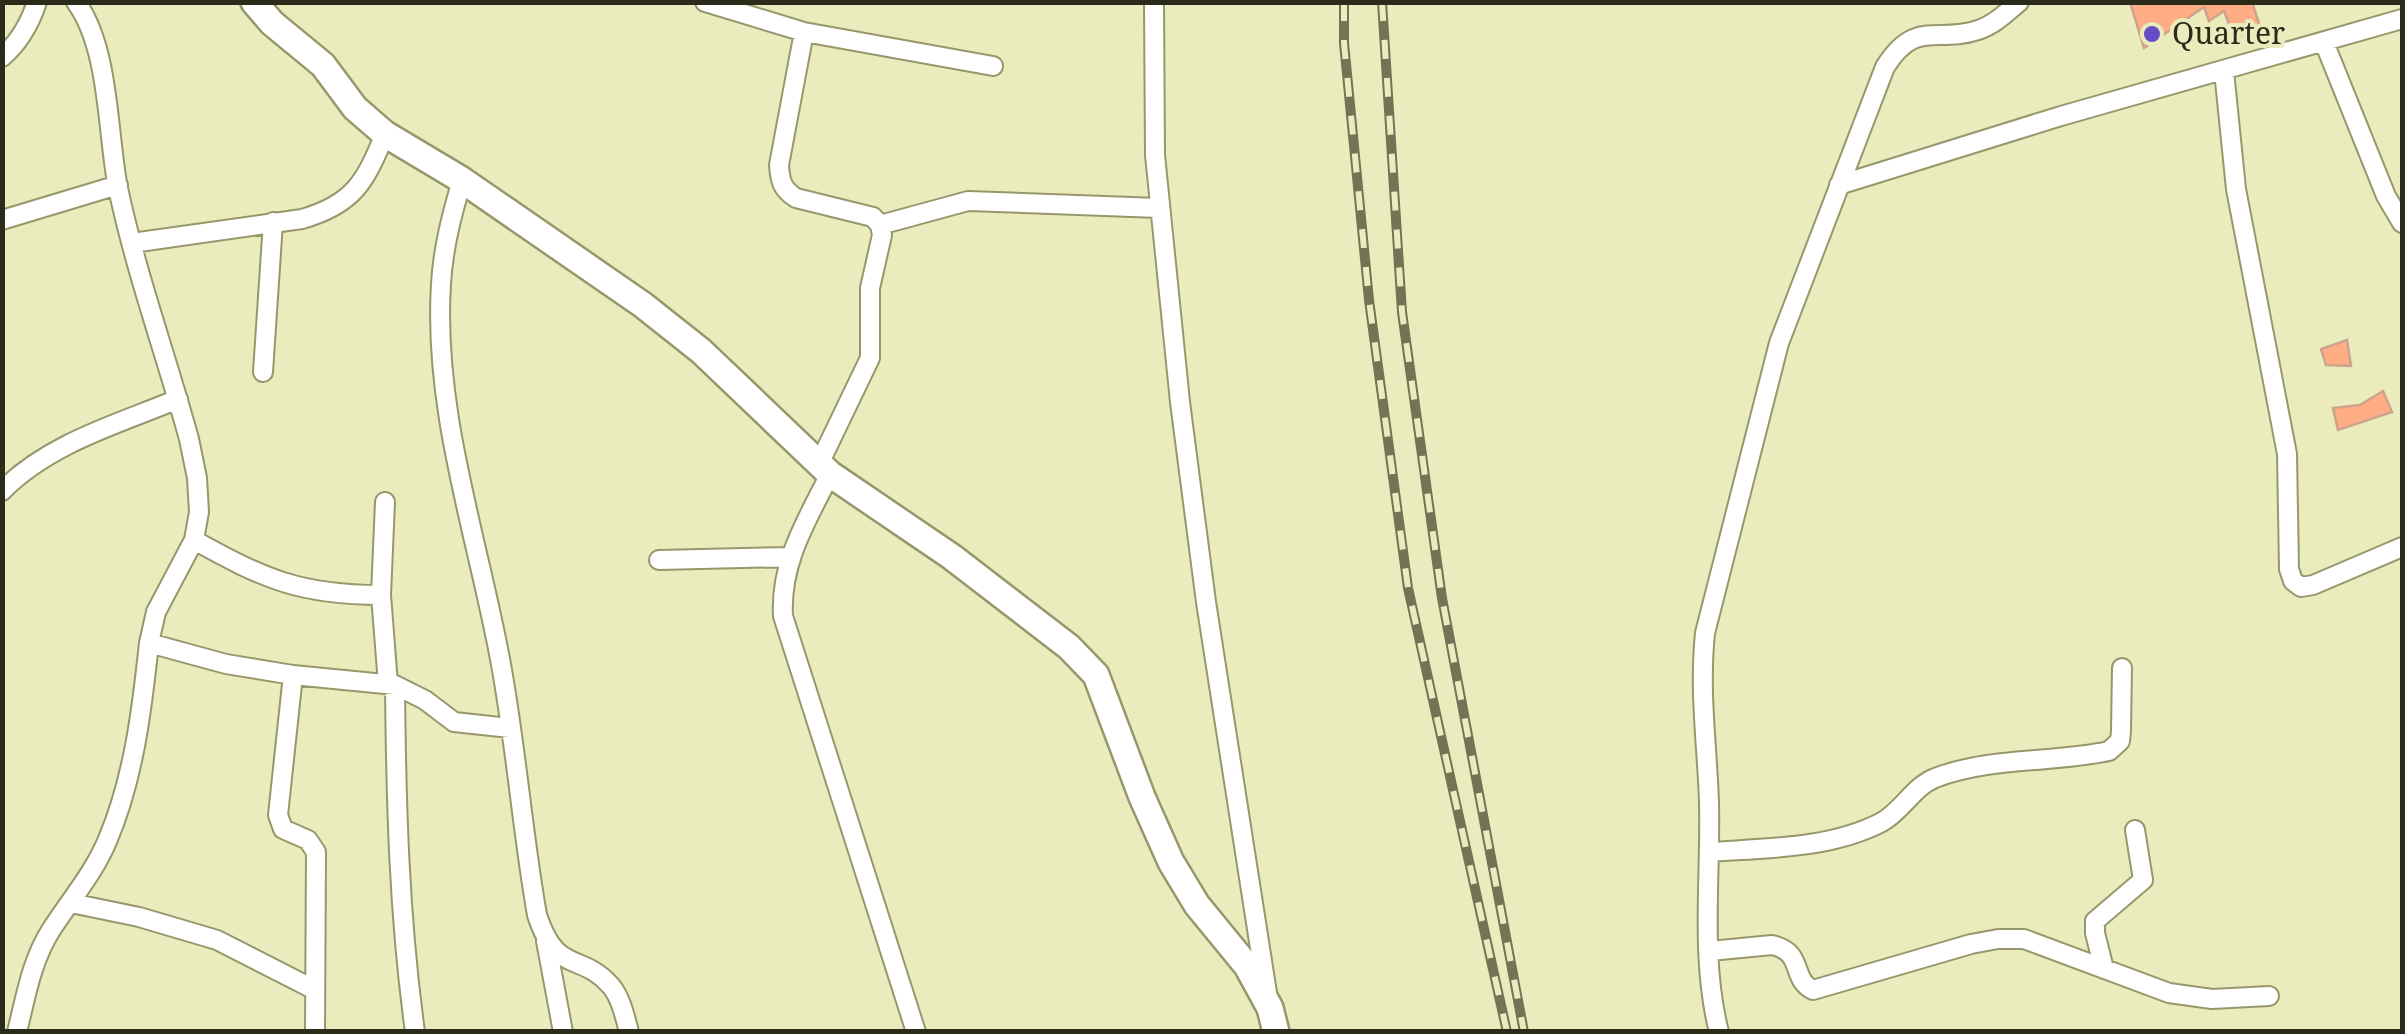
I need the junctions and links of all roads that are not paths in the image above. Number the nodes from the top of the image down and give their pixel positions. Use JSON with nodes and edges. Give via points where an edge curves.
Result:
{"nodes":[{"id":1,"x":37,"y":2,"type":"edge"},
{"id":2,"x":76,"y":2,"type":"edge"},
{"id":3,"x":254,"y":2,"type":"edge"},
{"id":4,"x":705,"y":2,"type":"edge"},
{"id":5,"x":1154,"y":2,"type":"edge"},
{"id":6,"x":2019,"y":2,"type":"edge"},
{"id":7,"x":2402,"y":19,"type":"edge"},
{"id":8,"x":804,"y":32,"type":"junction"},
{"id":9,"x":2324,"y":42,"type":"junction"},
{"id":10,"x":2,"y":56,"type":"edge"},
{"id":11,"x":993,"y":66,"type":"dead end"},
{"id":12,"x":2224,"y":71,"type":"junction"},
{"id":13,"x":385,"y":134,"type":"junction"},
{"id":14,"x":462,"y":180,"type":"junction"},
{"id":15,"x":118,"y":185,"type":"junction"},
{"id":16,"x":1838,"y":185,"type":"junction"},
{"id":17,"x":1160,"y":208,"type":"junction"},
{"id":18,"x":2,"y":220,"type":"edge"},
{"id":19,"x":273,"y":222,"type":"junction"},
{"id":20,"x":2402,"y":222,"type":"edge"},
{"id":21,"x":880,"y":225,"type":"junction"},
{"id":22,"x":132,"y":243,"type":"junction"},
{"id":23,"x":264,"y":372,"type":"dead end"},
{"id":24,"x":178,"y":399,"type":"junction"},
{"id":25,"x":824,"y":469,"type":"junction"},
{"id":26,"x":2,"y":491,"type":"edge"},
{"id":27,"x":385,"y":502,"type":"dead end"},
{"id":28,"x":194,"y":540,"type":"junction"},
{"id":29,"x":2402,"y":547,"type":"edge"},
{"id":30,"x":789,"y":557,"type":"junction"},
{"id":31,"x":658,"y":560,"type":"dead end"},
{"id":32,"x":381,"y":595,"type":"junction"},
{"id":33,"x":149,"y":643,"type":"junction"},
{"id":34,"x":2122,"y":668,"type":"dead end"},
{"id":35,"x":292,"y":675,"type":"junction"},
{"id":36,"x":392,"y":684,"type":"junction"},
{"id":37,"x":510,"y":728,"type":"junction"},
{"id":38,"x":2136,"y":830,"type":"dead end"},
{"id":39,"x":1710,"y":852,"type":"junction"},
{"id":40,"x":71,"y":903,"type":"junction"},
{"id":41,"x":546,"y":940,"type":"junction"},
{"id":42,"x":1710,"y":951,"type":"junction"},
{"id":43,"x":2104,"y":969,"type":"junction"},
{"id":44,"x":315,"y":990,"type":"junction"},
{"id":45,"x":2269,"y":996,"type":"dead end"},
{"id":46,"x":1273,"y":1020,"type":"edge"},
{"id":47,"x":17,"y":1032,"type":"edge"},
{"id":48,"x":315,"y":1032,"type":"edge"},
{"id":49,"x":415,"y":1032,"type":"edge"},
{"id":50,"x":564,"y":1032,"type":"edge"},
{"id":51,"x":629,"y":1032,"type":"edge"},
{"id":52,"x":916,"y":1032,"type":"edge"},
{"id":53,"x":1719,"y":1032,"type":"edge"}],
"edges":[{"from":1,"to":10,"type":"street"},
{"from":2,"to":15,"type":"street","via":[[94,44]]},
{"from":3,"to":13,"type":"main road"},
{"from":4,"to":8,"type":"street"},
{"from":5,"to":17,"type":"street"},
{"from":6,"to":16,"type":"street","via":[[1989,26],[1931,33],[1895,50]]},
{"from":7,"to":9,"type":"street"},
{"from":8,"to":11,"type":"street"},
{"from":8,"to":21,"type":"street","via":[[780,180],[796,198],[865,214]]},
{"from":9,"to":12,"type":"street"},
{"from":9,"to":20,"type":"street"},
{"from":12,"to":16,"type":"street"},
{"from":12,"to":29,"type":"street","via":[[2236,189],[2286,454],[2288,569],[2302,587],[2313,585]]},
{"from":13,"to":14,"type":"main road"},
{"from":13,"to":19,"type":"street","via":[[352,196],[326,212]]},
{"from":14,"to":25,"type":"main road","via":[[686,339]]},
{"from":14,"to":37,"type":"street","via":[[440,285],[443,361],[451,438]]},
{"from":15,"to":18,"type":"street"},
{"from":15,"to":22,"type":"street"},
{"from":16,"to":39,"type":"street","via":[[1778,344],[1705,633],[1700,678]]},
{"from":17,"to":21,"type":"street","via":[[968,201]]},
{"from":17,"to":46,"type":"street","via":[[1206,602]]},
{"from":19,"to":22,"type":"street"},
{"from":19,"to":23,"type":"street"},
{"from":21,"to":25,"type":"street","via":[[870,288],[870,358]]},
{"from":22,"to":24,"type":"street"},
{"from":24,"to":26,"type":"street","via":[[49,453]]},
{"from":24,"to":28,"type":"street","via":[[197,478]]},
{"from":25,"to":30,"type":"street"},
{"from":25,"to":46,"type":"main road","via":[[952,557],[1096,675],[1171,862],[1196,905],[1248,966]]},
{"from":27,"to":32,"type":"street"},
{"from":28,"to":32,"type":"street","via":[[292,588]]},
{"from":28,"to":33,"type":"street","via":[[156,612]]},
{"from":30,"to":31,"type":"street"},
{"from":30,"to":52,"type":"street","via":[[781,587],[788,634]]},
{"from":32,"to":36,"type":"street"},
{"from":33,"to":35,"type":"street"},
{"from":33,"to":40,"type":"street","via":[[128,778],[108,838]]},
{"from":34,"to":39,"type":"street","via":[[2122,731],[2110,751],[1935,778],[1886,820],[1825,841]]},
{"from":35,"to":36,"type":"street"},
{"from":35,"to":44,"type":"street","via":[[278,816],[283,829],[308,840],[316,852]]},
{"from":36,"to":37,"type":"street","via":[[454,722]]},
{"from":36,"to":49,"type":"street","via":[[397,862]]},
{"from":37,"to":41,"type":"street","via":[[531,882]]},
{"from":38,"to":43,"type":"street","via":[[2143,880],[2095,921]]},
{"from":39,"to":42,"type":"street"},
{"from":40,"to":44,"type":"street","via":[[216,940]]},
{"from":40,"to":47,"type":"street","via":[[29,974]]},
{"from":41,"to":50,"type":"street"},
{"from":41,"to":51,"type":"street","via":[[611,986]]},
{"from":42,"to":43,"type":"street","via":[[1782,947],[1813,990],[1998,939],[2024,940]]},
{"from":42,"to":53,"type":"street"},
{"from":43,"to":45,"type":"street","via":[[2169,993]]},
{"from":44,"to":48,"type":"street"}]}
